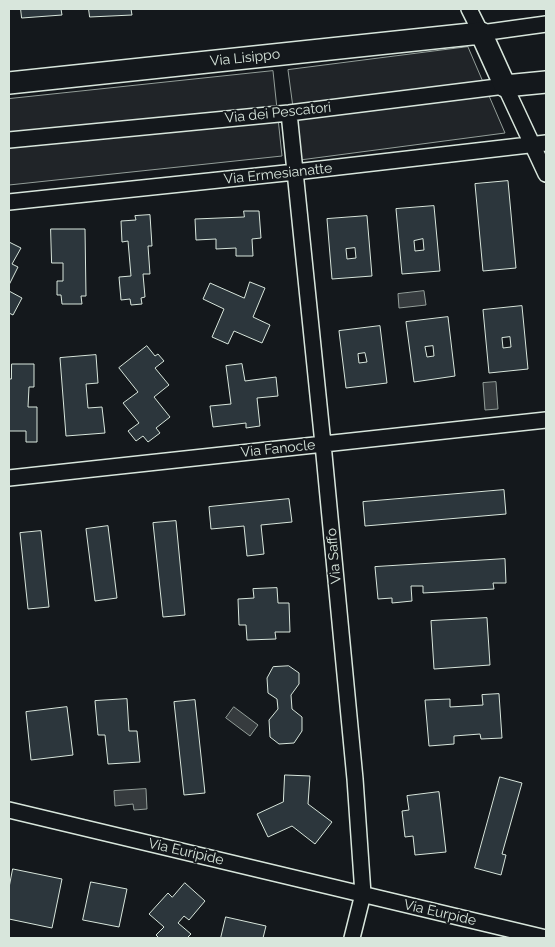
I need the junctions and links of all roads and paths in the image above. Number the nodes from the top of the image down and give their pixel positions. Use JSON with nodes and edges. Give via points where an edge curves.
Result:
{"nodes":[{"id":1,"x":469,"y":9,"type":"edge"},
{"id":2,"x":546,"y":24,"type":"edge"},
{"id":3,"x":481,"y":33,"type":"junction"},
{"id":4,"x":546,"y":82,"type":"edge"},
{"id":5,"x":9,"y":83,"type":"edge"},
{"id":6,"x":505,"y":86,"type":"junction"},
{"id":7,"x":289,"y":113,"type":"junction"},
{"id":8,"x":9,"y":140,"type":"edge"},
{"id":9,"x":540,"y":144,"type":"edge"},
{"id":10,"x":295,"y":172,"type":"junction"},
{"id":11,"x":546,"y":174,"type":"edge"},
{"id":12,"x":9,"y":202,"type":"edge"},
{"id":13,"x":546,"y":420,"type":"edge"},
{"id":14,"x":323,"y":444,"type":"junction"},
{"id":15,"x":9,"y":478,"type":"edge"},
{"id":16,"x":9,"y":810,"type":"edge"},
{"id":17,"x":363,"y":894,"type":"junction"},
{"id":18,"x":352,"y":938,"type":"edge"},
{"id":19,"x":546,"y":938,"type":"edge"}],
"edges":[{"from":1,"to":3,"type":"street"},
{"from":2,"to":3,"type":"street"},
{"from":3,"to":5,"type":"street","name":"Via Lisippo"},
{"from":3,"to":6,"type":"street"},
{"from":4,"to":6,"type":"street","name":"Via dei Pescatori"},
{"from":6,"to":7,"type":"street","name":"Via dei Pescatori"},
{"from":6,"to":9,"type":"street"},
{"from":7,"to":8,"type":"street","name":"Via dei Pescatori"},
{"from":7,"to":10,"type":"street","name":"Via Saffo"},
{"from":9,"to":10,"type":"street","name":"Via Ermesianatte"},
{"from":9,"to":11,"type":"street"},
{"from":10,"to":12,"type":"street","name":"Via Ermesianatte"},
{"from":10,"to":14,"type":"street","name":"Via Saffo"},
{"from":13,"to":14,"type":"street","name":"Via Fanocle"},
{"from":14,"to":15,"type":"street","name":"Via Fanocle"},
{"from":14,"to":17,"type":"street","name":"Via Saffo","via":[[356,779]]},
{"from":16,"to":17,"type":"street","name":"Via Euripide"},
{"from":17,"to":18,"type":"street","name":"Via Saffo"},
{"from":17,"to":19,"type":"street","name":"Via Eurpide"}]}
